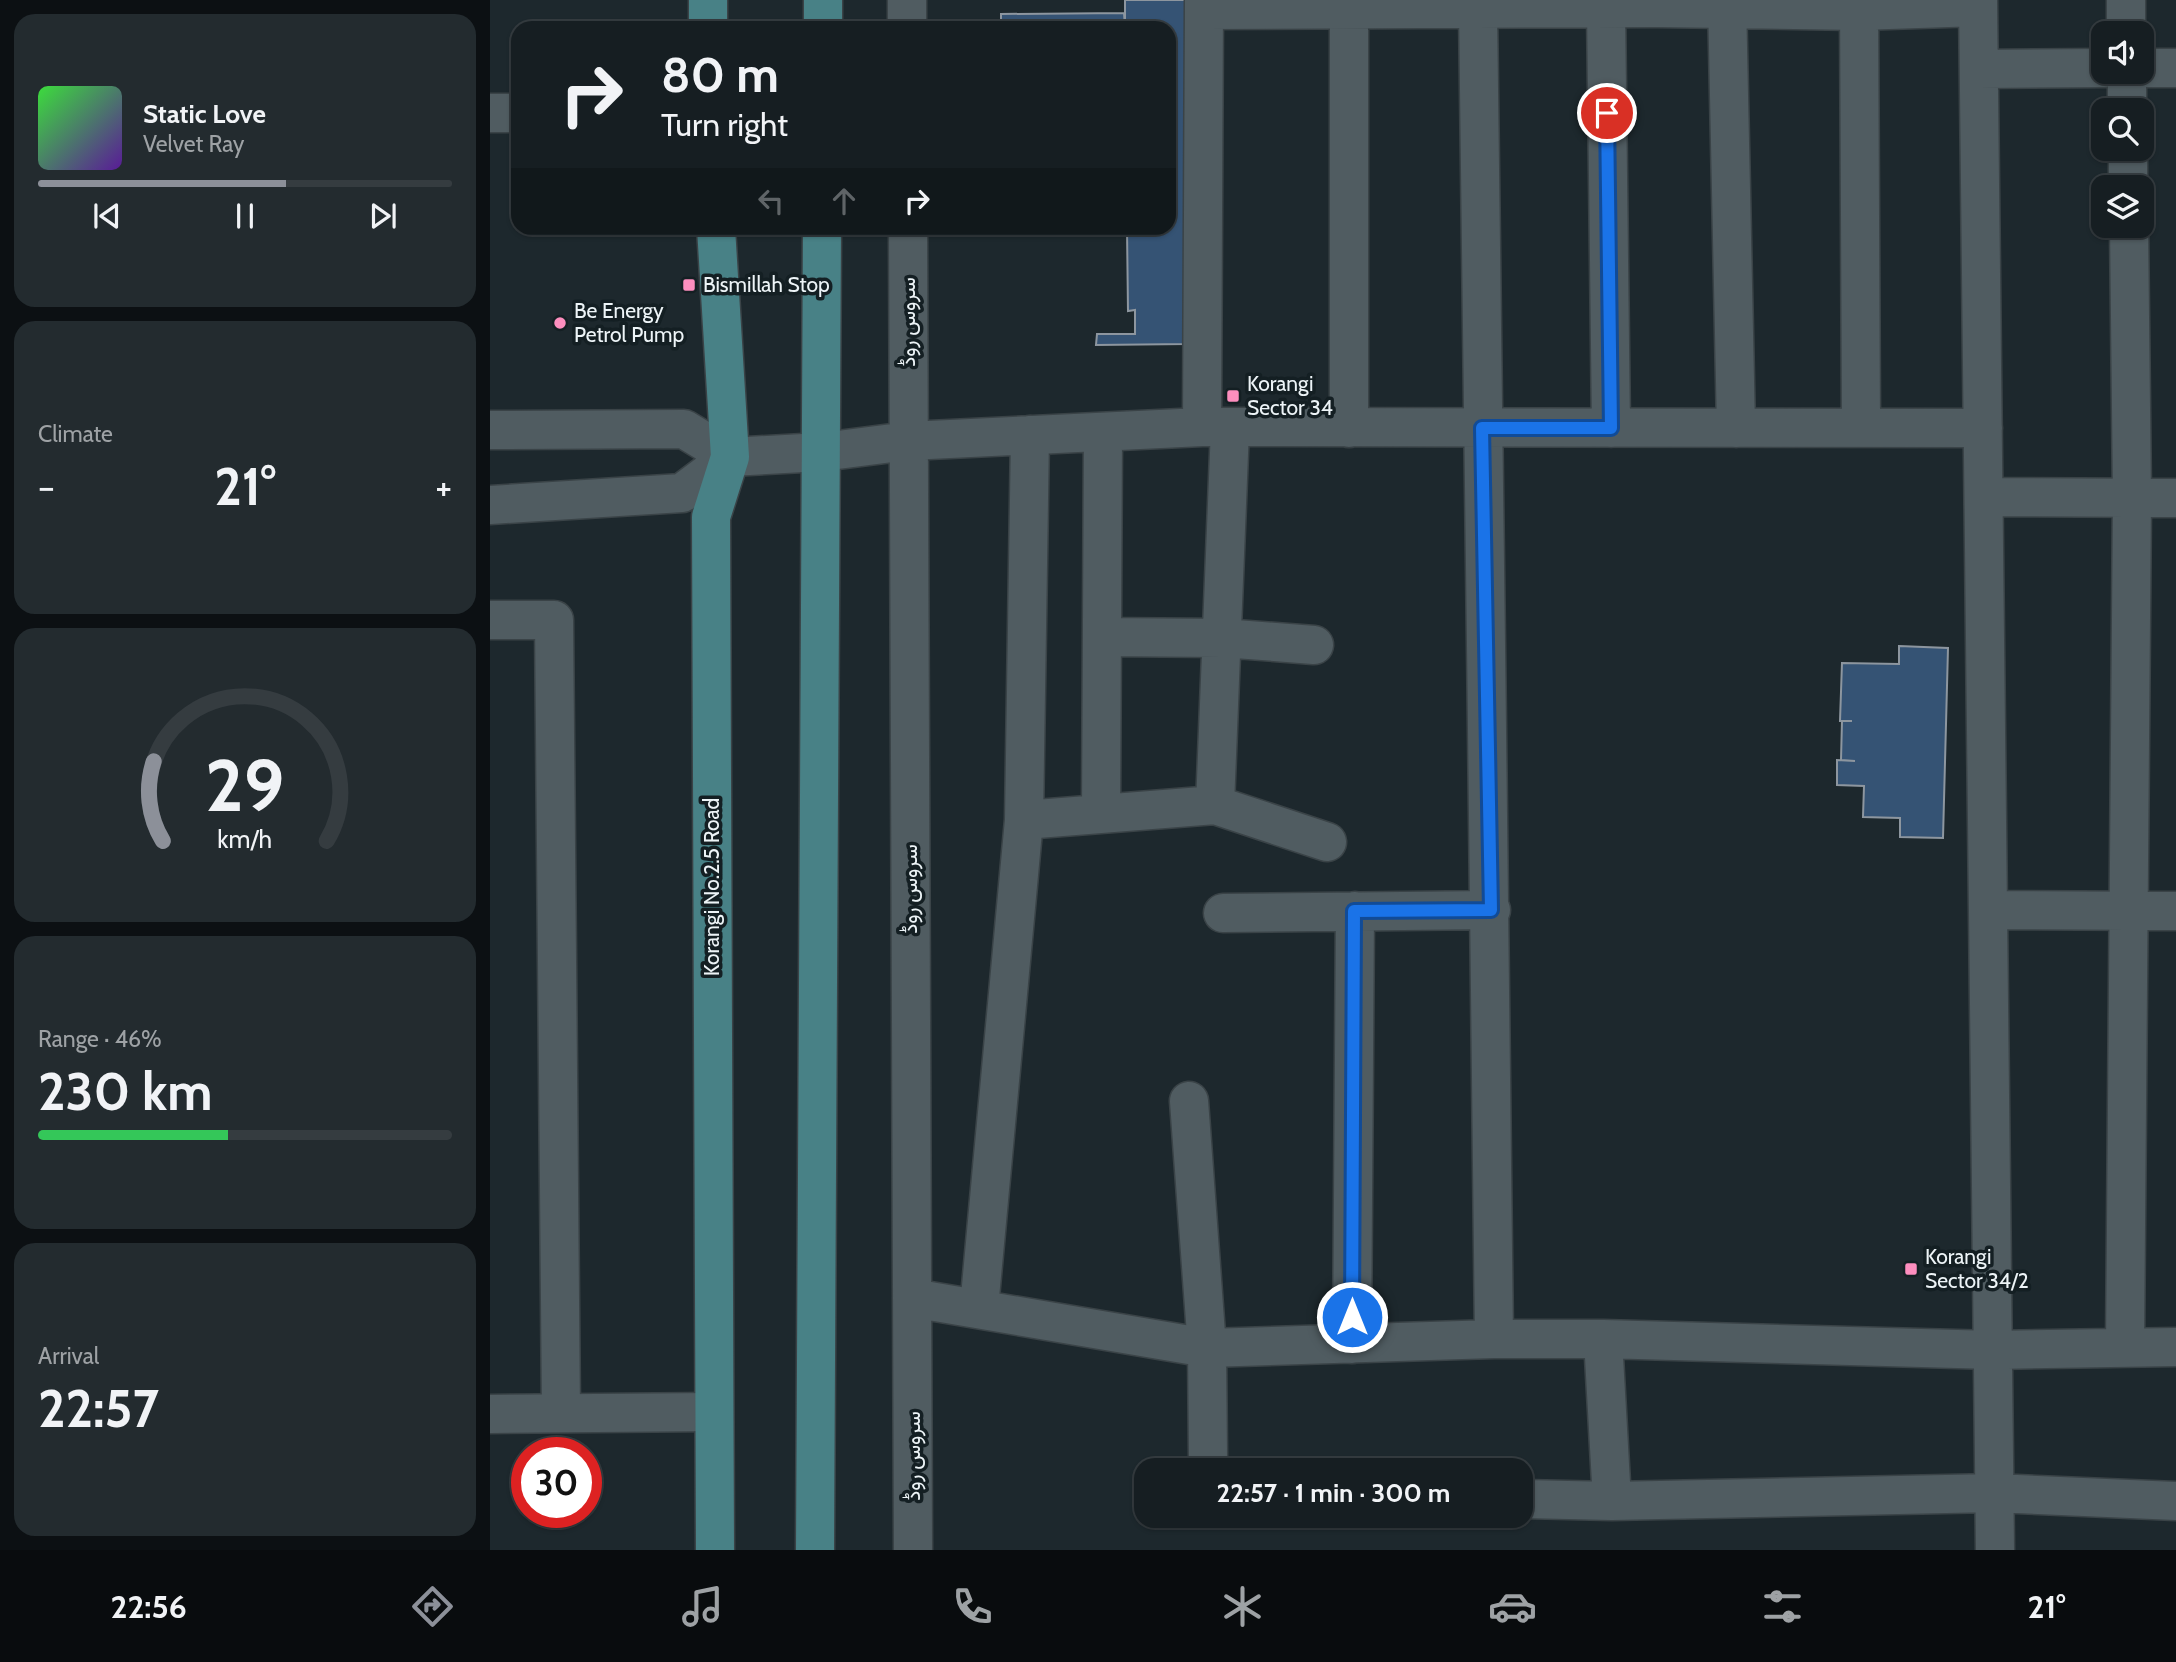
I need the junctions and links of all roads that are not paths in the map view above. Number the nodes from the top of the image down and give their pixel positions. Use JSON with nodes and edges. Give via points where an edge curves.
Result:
{"nodes":[{"id":1,"x":708,"y":0,"type":"edge"},
{"id":2,"x":823,"y":0,"type":"edge"},
{"id":3,"x":907,"y":0,"type":"edge"},
{"id":4,"x":2126,"y":0,"type":"edge"},
{"id":5,"x":1978,"y":3,"type":"edge"},
{"id":6,"x":1392,"y":4,"type":"edge"},
{"id":7,"x":1518,"y":4,"type":"edge"},
{"id":8,"x":1657,"y":4,"type":"edge"},
{"id":9,"x":1727,"y":4,"type":"edge"},
{"id":10,"x":1204,"y":5,"type":"edge"},
{"id":11,"x":1859,"y":5,"type":"edge"},
{"id":12,"x":1606,"y":8,"type":"junction"},
{"id":13,"x":1349,"y":9,"type":"junction"},
{"id":14,"x":1478,"y":9,"type":"junction"},
{"id":15,"x":708,"y":21,"type":"edge"},
{"id":16,"x":823,"y":21,"type":"edge"},
{"id":17,"x":907,"y":21,"type":"edge"},
{"id":18,"x":2126,"y":21,"type":"edge"},
{"id":19,"x":2091,"y":68,"type":"edge"},
{"id":20,"x":2154,"y":68,"type":"edge"},
{"id":21,"x":2176,"y":68,"type":"edge"},
{"id":22,"x":1979,"y":69,"type":"junction"},
{"id":23,"x":490,"y":113,"type":"edge"},
{"id":24,"x":511,"y":113,"type":"edge"},
{"id":25,"x":716,"y":235,"type":"edge"},
{"id":26,"x":822,"y":235,"type":"edge"},
{"id":27,"x":908,"y":235,"type":"edge"},
{"id":28,"x":2129,"y":238,"type":"edge"},
{"id":29,"x":1216,"y":428,"type":"junction"},
{"id":30,"x":1349,"y":428,"type":"junction"},
{"id":31,"x":1482,"y":428,"type":"junction"},
{"id":32,"x":1611,"y":428,"type":"junction"},
{"id":33,"x":1736,"y":428,"type":"junction"},
{"id":34,"x":1861,"y":428,"type":"junction"},
{"id":35,"x":1983,"y":428,"type":"junction"},
{"id":36,"x":490,"y":430,"type":"edge"},
{"id":37,"x":1103,"y":432,"type":"junction"},
{"id":38,"x":1030,"y":435,"type":"junction"},
{"id":39,"x":908,"y":441,"type":"junction"},
{"id":40,"x":822,"y":452,"type":"junction"},
{"id":41,"x":730,"y":457,"type":"junction"},
{"id":42,"x":1984,"y":497,"type":"junction"},
{"id":43,"x":2132,"y":498,"type":"junction"},
{"id":44,"x":2176,"y":498,"type":"edge"},
{"id":45,"x":490,"y":505,"type":"edge"},
{"id":46,"x":490,"y":620,"type":"edge"},
{"id":47,"x":1102,"y":636,"type":"junction"},
{"id":48,"x":1222,"y":638,"type":"junction"},
{"id":49,"x":1314,"y":645,"type":"dead end"},
{"id":50,"x":1215,"y":805,"type":"junction"},
{"id":51,"x":1101,"y":814,"type":"junction"},
{"id":52,"x":1024,"y":820,"type":"junction"},
{"id":53,"x":1327,"y":842,"type":"dead end"},
{"id":54,"x":1491,"y":910,"type":"junction"},
{"id":55,"x":1988,"y":910,"type":"junction"},
{"id":56,"x":1354,"y":911,"type":"junction"},
{"id":57,"x":2176,"y":911,"type":"edge"},
{"id":58,"x":2128,"y":912,"type":"junction"},
{"id":59,"x":1223,"y":913,"type":"dead end"},
{"id":60,"x":1189,"y":1101,"type":"dead end"},
{"id":61,"x":912,"y":1298,"type":"junction"},
{"id":62,"x":979,"y":1308,"type":"junction"},
{"id":63,"x":1494,"y":1339,"type":"junction"},
{"id":64,"x":1603,"y":1339,"type":"junction"},
{"id":65,"x":1352,"y":1344,"type":"junction"},
{"id":66,"x":2176,"y":1347,"type":"edge"},
{"id":67,"x":1207,"y":1348,"type":"junction"},
{"id":68,"x":2126,"y":1348,"type":"junction"},
{"id":69,"x":1993,"y":1350,"type":"junction"},
{"id":70,"x":714,"y":1412,"type":"junction"},
{"id":71,"x":561,"y":1413,"type":"junction"},
{"id":72,"x":490,"y":1414,"type":"edge"},
{"id":73,"x":1208,"y":1458,"type":"edge"},
{"id":74,"x":1994,"y":1493,"type":"junction"},
{"id":75,"x":1533,"y":1499,"type":"edge"},
{"id":76,"x":1612,"y":1501,"type":"junction"},
{"id":77,"x":2176,"y":1501,"type":"edge"},
{"id":78,"x":715,"y":1550,"type":"edge"},
{"id":79,"x":815,"y":1550,"type":"edge"},
{"id":80,"x":913,"y":1550,"type":"edge"},
{"id":81,"x":1995,"y":1550,"type":"edge"}],
"edges":[{"from":1,"to":15,"type":"main road"},
{"from":2,"to":16,"type":"main road"},
{"from":3,"to":17,"type":"street"},
{"from":4,"to":18,"type":"street"},
{"from":5,"to":11,"type":"street"},
{"from":5,"to":22,"type":"street"},
{"from":6,"to":13,"type":"street"},
{"from":6,"to":14,"type":"street"},
{"from":7,"to":12,"type":"street"},
{"from":7,"to":14,"type":"street"},
{"from":8,"to":9,"type":"street"},
{"from":8,"to":12,"type":"street"},
{"from":9,"to":11,"type":"street"},
{"from":9,"to":33,"type":"street"},
{"from":10,"to":13,"type":"street"},
{"from":10,"to":29,"type":"street"},
{"from":11,"to":34,"type":"street"},
{"from":12,"to":32,"type":"street"},
{"from":13,"to":30,"type":"street"},
{"from":14,"to":31,"type":"street"},
{"from":19,"to":22,"type":"street"},
{"from":20,"to":21,"type":"street"},
{"from":22,"to":35,"type":"street"},
{"from":23,"to":24,"type":"street"},
{"from":25,"to":41,"type":"main road","name":"Korangi No.2.5 Road"},
{"from":26,"to":40,"type":"main road"},
{"from":27,"to":39,"type":"street","name":"سروس روڈ"},
{"from":28,"to":43,"type":"street"},
{"from":29,"to":30,"type":"street"},
{"from":29,"to":37,"type":"street"},
{"from":29,"to":48,"type":"street"},
{"from":30,"to":31,"type":"street"},
{"from":31,"to":32,"type":"street"},
{"from":31,"to":54,"type":"street"},
{"from":32,"to":33,"type":"street"},
{"from":33,"to":34,"type":"street"},
{"from":34,"to":35,"type":"street"},
{"from":35,"to":42,"type":"street"},
{"from":36,"to":41,"type":"street","via":[[684,429]]},
{"from":37,"to":38,"type":"street"},
{"from":37,"to":47,"type":"street"},
{"from":38,"to":39,"type":"street"},
{"from":38,"to":52,"type":"street"},
{"from":39,"to":40,"type":"street"},
{"from":39,"to":61,"type":"street","name":"سروس روڈ"},
{"from":40,"to":41,"type":"street"},
{"from":40,"to":79,"type":"main road"},
{"from":41,"to":45,"type":"street","via":[[682,493]]},
{"from":41,"to":70,"type":"main road","name":"Korangi No.2.5 Road","via":[[711,517]]},
{"from":42,"to":43,"type":"street"},
{"from":42,"to":55,"type":"street"},
{"from":43,"to":44,"type":"street"},
{"from":43,"to":58,"type":"street"},
{"from":46,"to":71,"type":"street","via":[[554,620]]},
{"from":47,"to":48,"type":"street"},
{"from":47,"to":51,"type":"street"},
{"from":48,"to":49,"type":"street"},
{"from":48,"to":50,"type":"street"},
{"from":50,"to":51,"type":"street"},
{"from":50,"to":53,"type":"street"},
{"from":51,"to":52,"type":"street"},
{"from":52,"to":62,"type":"street"},
{"from":54,"to":56,"type":"street"},
{"from":54,"to":63,"type":"street"},
{"from":55,"to":58,"type":"street"},
{"from":55,"to":69,"type":"street"},
{"from":56,"to":59,"type":"street"},
{"from":56,"to":65,"type":"street"},
{"from":57,"to":58,"type":"street"},
{"from":58,"to":68,"type":"street"},
{"from":60,"to":67,"type":"street"},
{"from":61,"to":62,"type":"street"},
{"from":61,"to":80,"type":"street","name":"سروس روڈ"},
{"from":62,"to":67,"type":"street"},
{"from":63,"to":64,"type":"street"},
{"from":63,"to":65,"type":"street"},
{"from":64,"to":69,"type":"street"},
{"from":64,"to":76,"type":"street"},
{"from":65,"to":67,"type":"street"},
{"from":66,"to":68,"type":"street"},
{"from":67,"to":73,"type":"street"},
{"from":68,"to":69,"type":"street"},
{"from":69,"to":74,"type":"street"},
{"from":70,"to":71,"type":"street"},
{"from":70,"to":78,"type":"main road","name":"Korangi No.2.5 Road"},
{"from":71,"to":72,"type":"street"},
{"from":74,"to":76,"type":"street"},
{"from":74,"to":77,"type":"street"},
{"from":74,"to":81,"type":"street"},
{"from":75,"to":76,"type":"street"}]}
